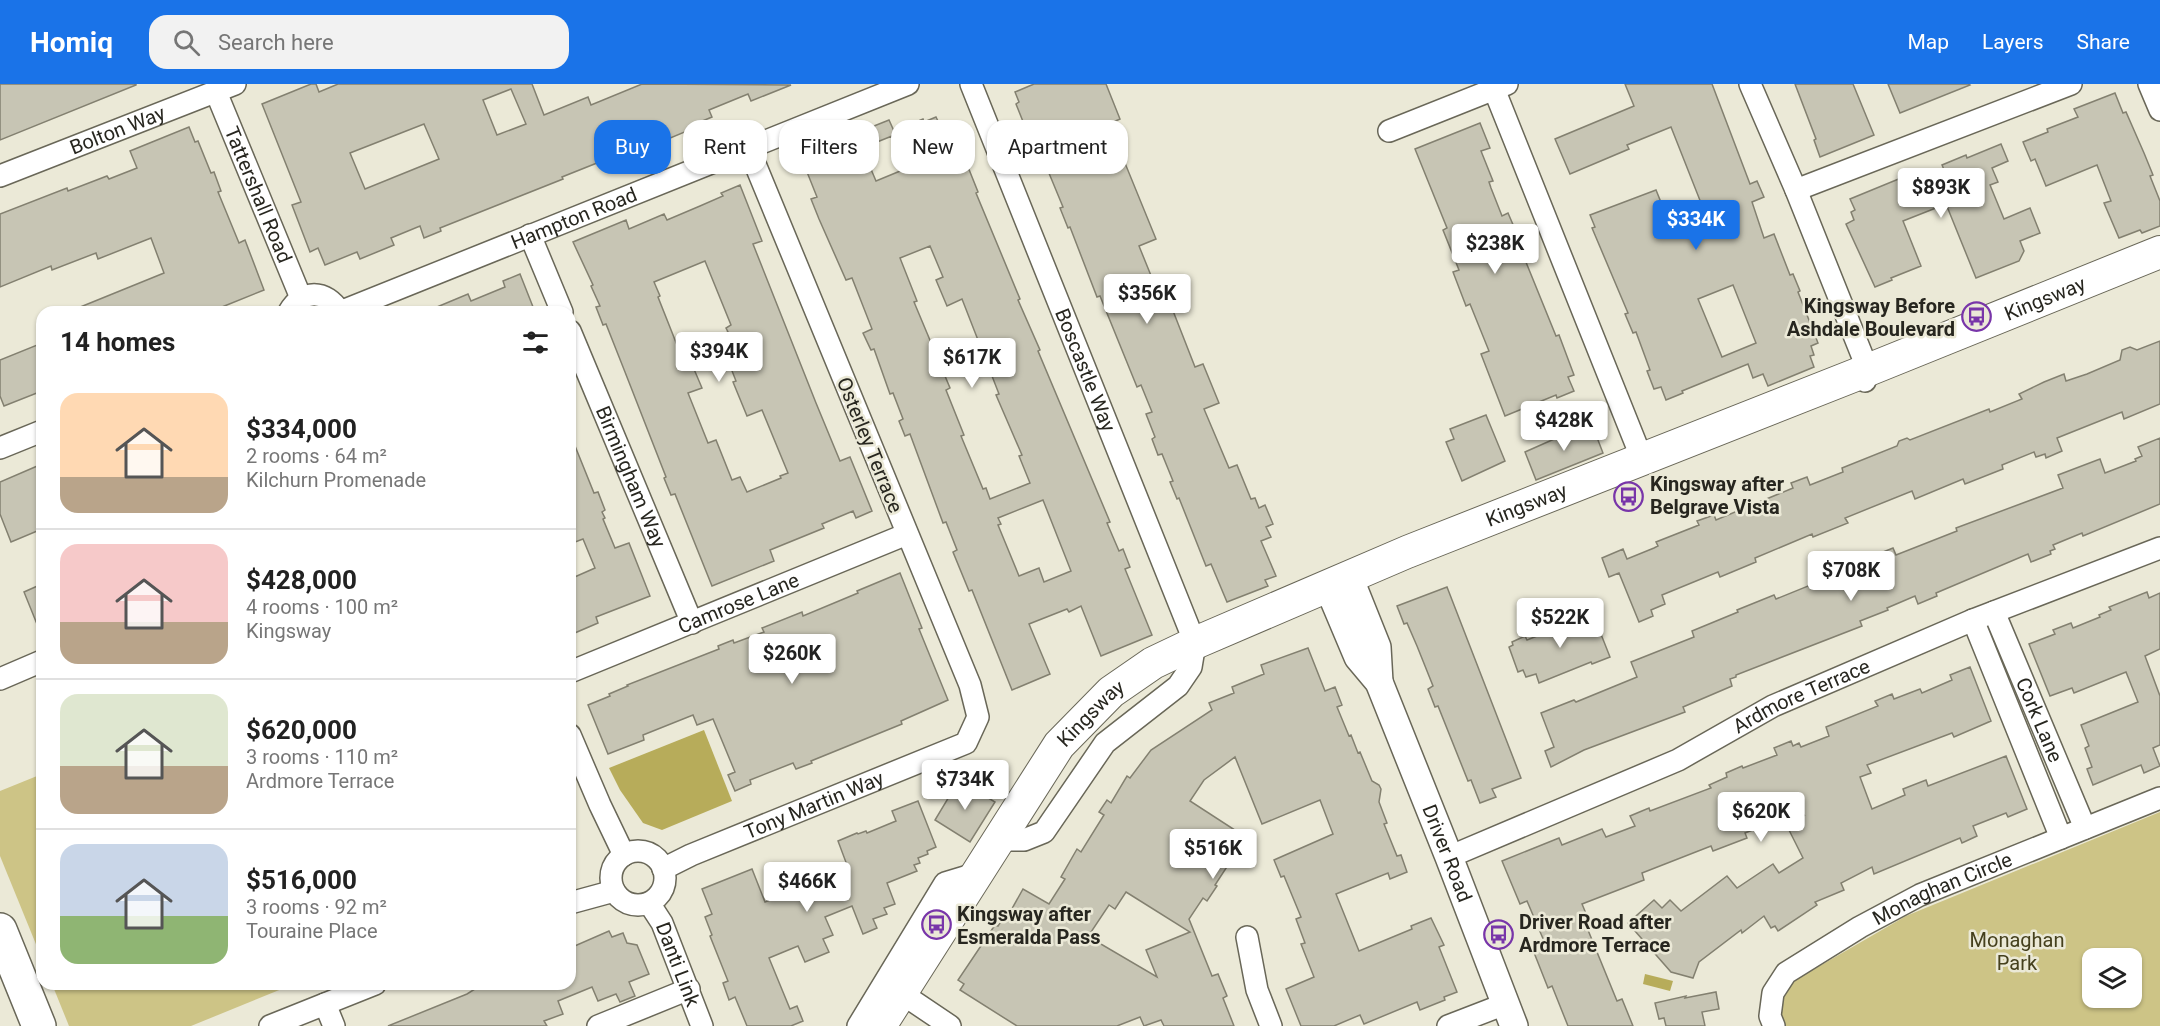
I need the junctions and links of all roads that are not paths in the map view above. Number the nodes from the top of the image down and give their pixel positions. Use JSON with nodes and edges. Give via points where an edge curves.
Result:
{"nodes":[{"id":1,"x":908,"y":84,"type":"edge"},
{"id":2,"x":971,"y":84,"type":"edge"},
{"id":3,"x":1750,"y":84,"type":"edge"},
{"id":4,"x":2071,"y":84,"type":"edge"},
{"id":5,"x":2149,"y":84,"type":"edge"},
{"id":6,"x":1501,"y":87,"type":"edge"},
{"id":7,"x":225,"y":88,"type":"edge"},
{"id":8,"x":2160,"y":110,"type":"edge"},
{"id":9,"x":1389,"y":131,"type":"dead end"},
{"id":10,"x":767,"y":140,"type":"edge"},
{"id":11,"x":683,"y":173,"type":"edge"},
{"id":12,"x":759,"y":174,"type":"edge"},
{"id":13,"x":0,"y":176,"type":"edge"},
{"id":14,"x":1796,"y":190,"type":"junction"},
{"id":15,"x":530,"y":235,"type":"junction"},
{"id":16,"x":2160,"y":252,"type":"edge"},
{"id":17,"x":2160,"y":267,"type":"edge"},
{"id":18,"x":295,"y":305,"type":"edge"},
{"id":19,"x":336,"y":306,"type":"edge"},
{"id":20,"x":355,"y":306,"type":"edge"},
{"id":21,"x":560,"y":306,"type":"edge"},
{"id":22,"x":576,"y":345,"type":"edge"},
{"id":23,"x":1866,"y":379,"type":"junction"},
{"id":24,"x":36,"y":433,"type":"edge"},
{"id":25,"x":0,"y":448,"type":"edge"},
{"id":26,"x":1642,"y":459,"type":"junction"},
{"id":27,"x":907,"y":534,"type":"junction"},
{"id":28,"x":2160,"y":548,"type":"edge"},
{"id":29,"x":1342,"y":590,"type":"junction"},
{"id":30,"x":1994,"y":612,"type":"junction"},
{"id":31,"x":1973,"y":620,"type":"junction"},
{"id":32,"x":692,"y":623,"type":"junction"},
{"id":33,"x":1194,"y":650,"type":"junction"},
{"id":34,"x":36,"y":664,"type":"edge"},
{"id":35,"x":576,"y":670,"type":"edge"},
{"id":36,"x":0,"y":679,"type":"edge"},
{"id":37,"x":966,"y":743,"type":"joint"},
{"id":38,"x":576,"y":749,"type":"edge"},
{"id":39,"x":2160,"y":798,"type":"edge"},
{"id":40,"x":2085,"y":828,"type":"junction"},
{"id":41,"x":2061,"y":838,"type":"junction"},
{"id":42,"x":624,"y":855,"type":"junction"},
{"id":43,"x":1449,"y":857,"type":"junction"},
{"id":44,"x":663,"y":868,"type":"junction"},
{"id":45,"x":978,"y":873,"type":"junction"},
{"id":46,"x":614,"y":891,"type":"junction"},
{"id":47,"x":576,"y":901,"type":"edge"},
{"id":48,"x":649,"y":903,"type":"junction"},
{"id":49,"x":0,"y":930,"type":"edge"},
{"id":50,"x":1247,"y":937,"type":"dead end"},
{"id":51,"x":689,"y":989,"type":"junction"},
{"id":52,"x":360,"y":990,"type":"edge"},
{"id":53,"x":325,"y":1004,"type":"junction"},
{"id":54,"x":904,"y":1007,"type":"edge"},
{"id":55,"x":1510,"y":1015,"type":"edge"},
{"id":56,"x":39,"y":1026,"type":"edge"},
{"id":57,"x":270,"y":1026,"type":"edge"},
{"id":58,"x":334,"y":1026,"type":"edge"},
{"id":59,"x":598,"y":1026,"type":"edge"},
{"id":60,"x":702,"y":1026,"type":"edge"},
{"id":61,"x":858,"y":1026,"type":"edge"},
{"id":62,"x":880,"y":1026,"type":"edge"},
{"id":63,"x":950,"y":1026,"type":"edge"},
{"id":64,"x":1271,"y":1026,"type":"edge"},
{"id":65,"x":1448,"y":1026,"type":"edge"},
{"id":66,"x":1774,"y":1026,"type":"edge"}],
"edges":[{"from":1,"to":10,"type":"street","name":"Hampton Road"},
{"from":2,"to":33,"type":"street","name":"Boscastle Way"},
{"from":3,"to":14,"type":"street"},
{"from":4,"to":14,"type":"street"},
{"from":5,"to":8,"type":"street"},
{"from":6,"to":9,"type":"street"},
{"from":6,"to":26,"type":"street"},
{"from":7,"to":13,"type":"street","name":"Bolton Way"},
{"from":7,"to":18,"type":"street","name":"Tattershall Road"},
{"from":11,"to":15,"type":"street","name":"Hampton Road"},
{"from":12,"to":27,"type":"street","name":"Osterley Terrace"},
{"from":14,"to":23,"type":"street"},
{"from":15,"to":20,"type":"street","name":"Hampton Road"},
{"from":15,"to":21,"type":"street"},
{"from":16,"to":23,"type":"main road","name":"Kingsway"},
{"from":17,"to":23,"type":"main road","name":"Kingsway"},
{"from":18,"to":19,"type":"street","via":[[310,295],[327,298]]},
{"from":22,"to":32,"type":"street","name":"Birmingham Way"},
{"from":23,"to":26,"type":"main road","name":"Kingsway"},
{"from":23,"to":29,"type":"main road","name":"Kingsway"},
{"from":24,"to":25,"type":"street"},
{"from":26,"to":29,"type":"main road","name":"Kingsway","via":[[1407,552]]},
{"from":27,"to":32,"type":"street","name":"Camrose Lane"},
{"from":27,"to":37,"type":"street","name":"Osterley Terrace","via":[[970,685],[978,717]]},
{"from":28,"to":30,"type":"street","name":"Ardmore Terrace"},
{"from":29,"to":33,"type":"main road","name":"Kingsway"},
{"from":29,"to":43,"type":"street","name":"Driver Road","via":[[1377,647],[1378,682]]},
{"from":30,"to":31,"type":"street","name":"Ardmore Terrace"},
{"from":30,"to":40,"type":"street","name":"Cork Lane"},
{"from":31,"to":41,"type":"street","name":"Cork Lane"},
{"from":31,"to":43,"type":"street","name":"Ardmore Terrace","via":[[1773,705],[1678,760]]},
{"from":32,"to":35,"type":"street","name":"Camrose Lane"},
{"from":33,"to":45,"type":"main road","name":"Kingsway","via":[[1153,663],[1111,692],[1083,719],[1044,766]]},
{"from":33,"to":54,"type":"main road","name":"Kingsway","via":[[1101,715],[1063,758]]},
{"from":34,"to":36,"type":"street"},
{"from":37,"to":44,"type":"street","name":"Tony Martin Way"},
{"from":38,"to":42,"type":"street"},
{"from":39,"to":40,"type":"street","name":"Monaghan Circle"},
{"from":40,"to":41,"type":"street","name":"Monaghan Circle"},
{"from":41,"to":66,"type":"street","name":"Monaghan Circle","via":[[1920,895],[1785,973],[1773,993],[1770,1016]]},
{"from":42,"to":44,"type":"street","via":[[651,855]]},
{"from":42,"to":46,"type":"street","via":[[612,871]]},
{"from":43,"to":55,"type":"street","name":"Driver Road"},
{"from":44,"to":48,"type":"street","via":[[663,887]]},
{"from":45,"to":54,"type":"main road","name":"Kingsway"},
{"from":45,"to":61,"type":"street","via":[[945,883]]},
{"from":46,"to":47,"type":"street"},
{"from":46,"to":48,"type":"street","via":[[630,904]]},
{"from":48,"to":51,"type":"street","name":"Danti Link","via":[[662,923]]},
{"from":49,"to":56,"type":"main road"},
{"from":50,"to":64,"type":"street","via":[[1257,990]]},
{"from":51,"to":59,"type":"street"},
{"from":51,"to":60,"type":"street","name":"Danti Link"},
{"from":52,"to":53,"type":"street"},
{"from":53,"to":57,"type":"street"},
{"from":53,"to":58,"type":"street"},
{"from":54,"to":62,"type":"main road","name":"Kingsway"},
{"from":54,"to":63,"type":"street"},
{"from":55,"to":65,"type":"street"}]}
